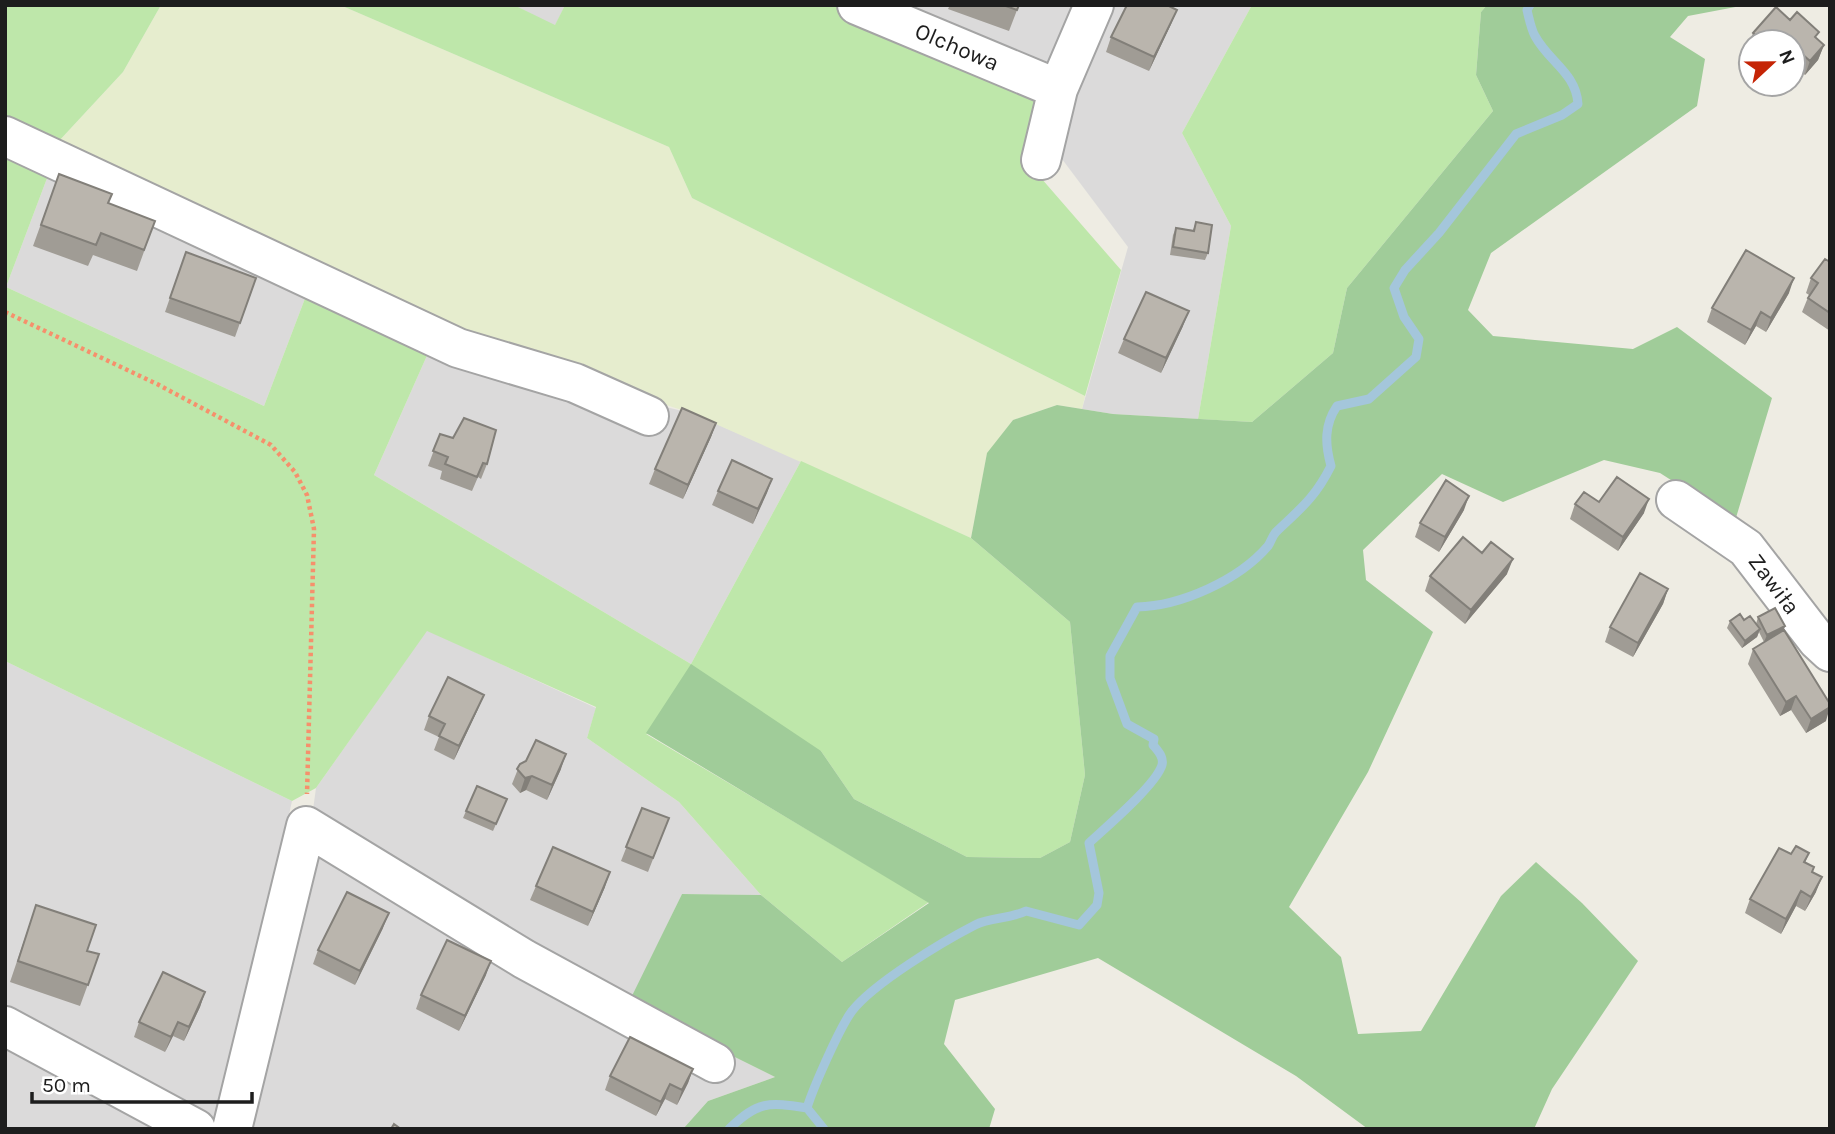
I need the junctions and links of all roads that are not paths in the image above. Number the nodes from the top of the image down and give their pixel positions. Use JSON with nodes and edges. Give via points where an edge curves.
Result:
{"nodes":[{"id":1,"x":857,"y":5,"type":"edge"},
{"id":2,"x":1094,"y":5,"type":"edge"},
{"id":3,"x":1058,"y":89,"type":"junction"},
{"id":4,"x":5,"y":136,"type":"edge"},
{"id":5,"x":1041,"y":160,"type":"dead end"},
{"id":6,"x":649,"y":416,"type":"dead end"},
{"id":7,"x":1676,"y":500,"type":"dead end"},
{"id":8,"x":1830,"y":652,"type":"edge"},
{"id":9,"x":5,"y":1026,"type":"edge"},
{"id":10,"x":715,"y":1063,"type":"dead end"},
{"id":11,"x":196,"y":1129,"type":"edge"},
{"id":12,"x":232,"y":1129,"type":"edge"}],
"edges":[{"from":1,"to":3,"type":"street","name":"Olchowa"},
{"from":2,"to":3,"type":"street"},
{"from":3,"to":5,"type":"street"},
{"from":4,"to":6,"type":"street","via":[[458,348],[575,383]]},
{"from":7,"to":8,"type":"street","name":"Zawiła","via":[[1746,548]]},
{"from":9,"to":11,"type":"street"},
{"from":10,"to":12,"type":"street","via":[[524,959],[306,826]]}]}
